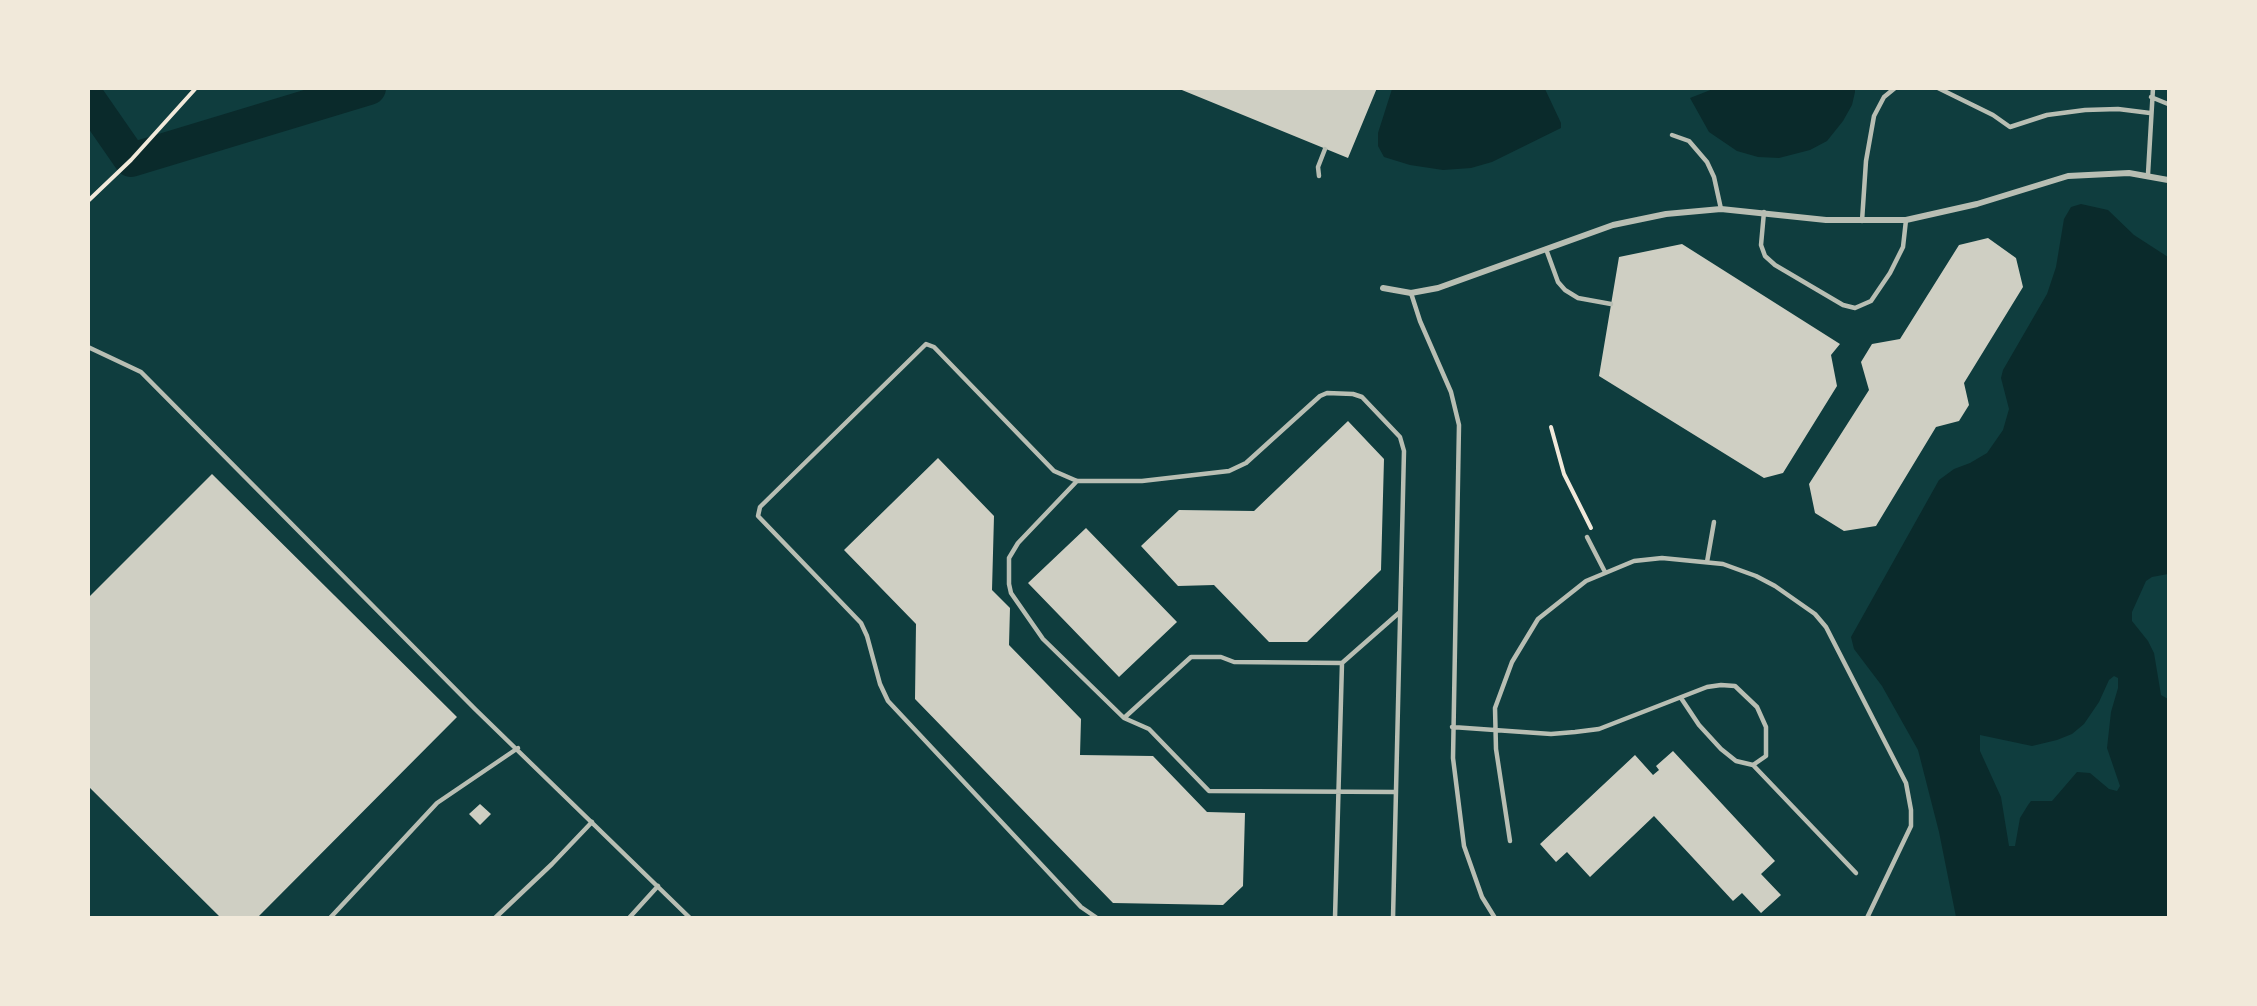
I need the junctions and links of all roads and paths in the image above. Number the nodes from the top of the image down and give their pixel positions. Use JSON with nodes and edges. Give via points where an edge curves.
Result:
{"nodes":[{"id":1,"x":196,"y":88,"type":"edge"},
{"id":2,"x":1895,"y":88,"type":"edge"},
{"id":3,"x":1938,"y":88,"type":"edge"},
{"id":4,"x":2153,"y":88,"type":"edge"},
{"id":5,"x":2151,"y":97,"type":"junction"},
{"id":6,"x":2169,"y":104,"type":"edge"},
{"id":7,"x":2150,"y":112,"type":"junction"},
{"id":8,"x":1672,"y":135,"type":"dead end"},
{"id":9,"x":1326,"y":149,"type":"dead end"},
{"id":10,"x":2148,"y":174,"type":"junction"},
{"id":11,"x":1318,"y":176,"type":"dead end"},
{"id":12,"x":2169,"y":180,"type":"edge"},
{"id":13,"x":88,"y":201,"type":"edge"},
{"id":14,"x":1721,"y":209,"type":"junction"},
{"id":15,"x":1764,"y":212,"type":"junction"},
{"id":16,"x":1906,"y":220,"type":"junction"},
{"id":17,"x":1862,"y":221,"type":"junction"},
{"id":18,"x":1546,"y":249,"type":"junction"},
{"id":19,"x":1383,"y":288,"type":"dead end"},
{"id":20,"x":1411,"y":292,"type":"junction"},
{"id":21,"x":1611,"y":304,"type":"dead end"},
{"id":22,"x":88,"y":347,"type":"edge"},
{"id":23,"x":1551,"y":427,"type":"dead end"},
{"id":24,"x":1077,"y":481,"type":"junction"},
{"id":25,"x":1714,"y":522,"type":"dead end"},
{"id":26,"x":1594,"y":534,"type":"dead end"},
{"id":27,"x":1587,"y":537,"type":"dead end"},
{"id":28,"x":1707,"y":562,"type":"junction"},
{"id":29,"x":1605,"y":572,"type":"junction"},
{"id":30,"x":1400,"y":612,"type":"junction"},
{"id":31,"x":1342,"y":663,"type":"junction"},
{"id":32,"x":1681,"y":698,"type":"junction"},
{"id":33,"x":1124,"y":718,"type":"junction"},
{"id":34,"x":1452,"y":727,"type":"junction"},
{"id":35,"x":1495,"y":731,"type":"junction"},
{"id":36,"x":518,"y":748,"type":"junction"},
{"id":37,"x":1753,"y":765,"type":"junction"},
{"id":38,"x":1337,"y":791,"type":"junction"},
{"id":39,"x":1395,"y":792,"type":"junction"},
{"id":40,"x":592,"y":822,"type":"junction"},
{"id":41,"x":1510,"y":841,"type":"dead end"},
{"id":42,"x":1856,"y":873,"type":"dead end"},
{"id":43,"x":658,"y":886,"type":"junction"},
{"id":44,"x":330,"y":918,"type":"edge"},
{"id":45,"x":495,"y":918,"type":"edge"},
{"id":46,"x":628,"y":918,"type":"edge"},
{"id":47,"x":690,"y":918,"type":"edge"},
{"id":48,"x":1096,"y":918,"type":"edge"},
{"id":49,"x":1335,"y":918,"type":"edge"},
{"id":50,"x":1393,"y":918,"type":"edge"},
{"id":51,"x":1495,"y":918,"type":"edge"},
{"id":52,"x":1867,"y":918,"type":"edge"}],
"edges":[{"from":1,"to":13,"type":"path"},
{"from":2,"to":17,"type":"lane","via":[[1884,96],[1874,116]]},
{"from":3,"to":7,"type":"lane","via":[[2010,127],[2065,112]]},
{"from":4,"to":5,"type":"lane"},
{"from":5,"to":6,"type":"lane"},
{"from":5,"to":7,"type":"lane"},
{"from":7,"to":10,"type":"lane"},
{"from":8,"to":14,"type":"lane","via":[[1689,141],[1707,162]]},
{"from":9,"to":11,"type":"lane"},
{"from":10,"to":12,"type":"street"},
{"from":10,"to":16,"type":"street","via":[[2067,176],[1977,204]]},
{"from":14,"to":15,"type":"street"},
{"from":14,"to":18,"type":"street","via":[[1630,220]]},
{"from":15,"to":16,"type":"lane","via":[[1761,245],[1765,256],[1843,305],[1855,308],[1871,301],[1890,273],[1903,247]]},
{"from":15,"to":17,"type":"street"},
{"from":16,"to":17,"type":"street"},
{"from":18,"to":20,"type":"street","via":[[1438,288]]},
{"from":18,"to":21,"type":"lane","via":[[1564,290],[1578,298]]},
{"from":19,"to":20,"type":"street"},
{"from":20,"to":34,"type":"lane","via":[[1451,392],[1460,434]]},
{"from":22,"to":36,"type":"lane","via":[[141,372]]},
{"from":23,"to":26,"type":"path","via":[[1564,474]]},
{"from":24,"to":30,"type":"lane","via":[[1142,481],[1229,471],[1246,463],[1322,395],[1359,395],[1404,446]]},
{"from":24,"to":33,"type":"lane","via":[[1013,550],[1009,584],[1011,593],[1043,639]]},
{"from":24,"to":48,"type":"lane","via":[[1054,471],[934,347],[926,344],[767,499],[758,513],[861,623],[888,701],[1081,907]]},
{"from":25,"to":28,"type":"lane"},
{"from":27,"to":29,"type":"lane"},
{"from":28,"to":29,"type":"lane","via":[[1649,559]]},
{"from":28,"to":52,"type":"lane","via":[[1739,569],[1775,586],[1815,614],[1826,627],[1900,769],[1909,791],[1911,826]]},
{"from":29,"to":35,"type":"lane","via":[[1570,591],[1538,619],[1500,691]]},
{"from":30,"to":31,"type":"lane"},
{"from":30,"to":39,"type":"lane"},
{"from":31,"to":33,"type":"lane","via":[[1234,662],[1221,657],[1193,656]]},
{"from":31,"to":38,"type":"lane"},
{"from":32,"to":35,"type":"lane","via":[[1599,729],[1551,734]]},
{"from":32,"to":37,"type":"lane","via":[[1721,749],[1736,761]]},
{"from":32,"to":37,"type":"lane","via":[[1721,685],[1743,692],[1762,716],[1766,732],[1766,756]]},
{"from":33,"to":38,"type":"lane","via":[[1149,729],[1209,791]]},
{"from":34,"to":35,"type":"lane"},
{"from":34,"to":51,"type":"lane","via":[[1464,846],[1482,897]]},
{"from":35,"to":41,"type":"lane"},
{"from":36,"to":40,"type":"lane"},
{"from":36,"to":44,"type":"lane","via":[[445,796]]},
{"from":37,"to":42,"type":"lane"},
{"from":38,"to":39,"type":"lane"},
{"from":38,"to":49,"type":"lane"},
{"from":39,"to":50,"type":"lane"},
{"from":40,"to":43,"type":"lane"},
{"from":40,"to":45,"type":"lane"},
{"from":43,"to":46,"type":"lane"},
{"from":43,"to":47,"type":"lane"}]}
